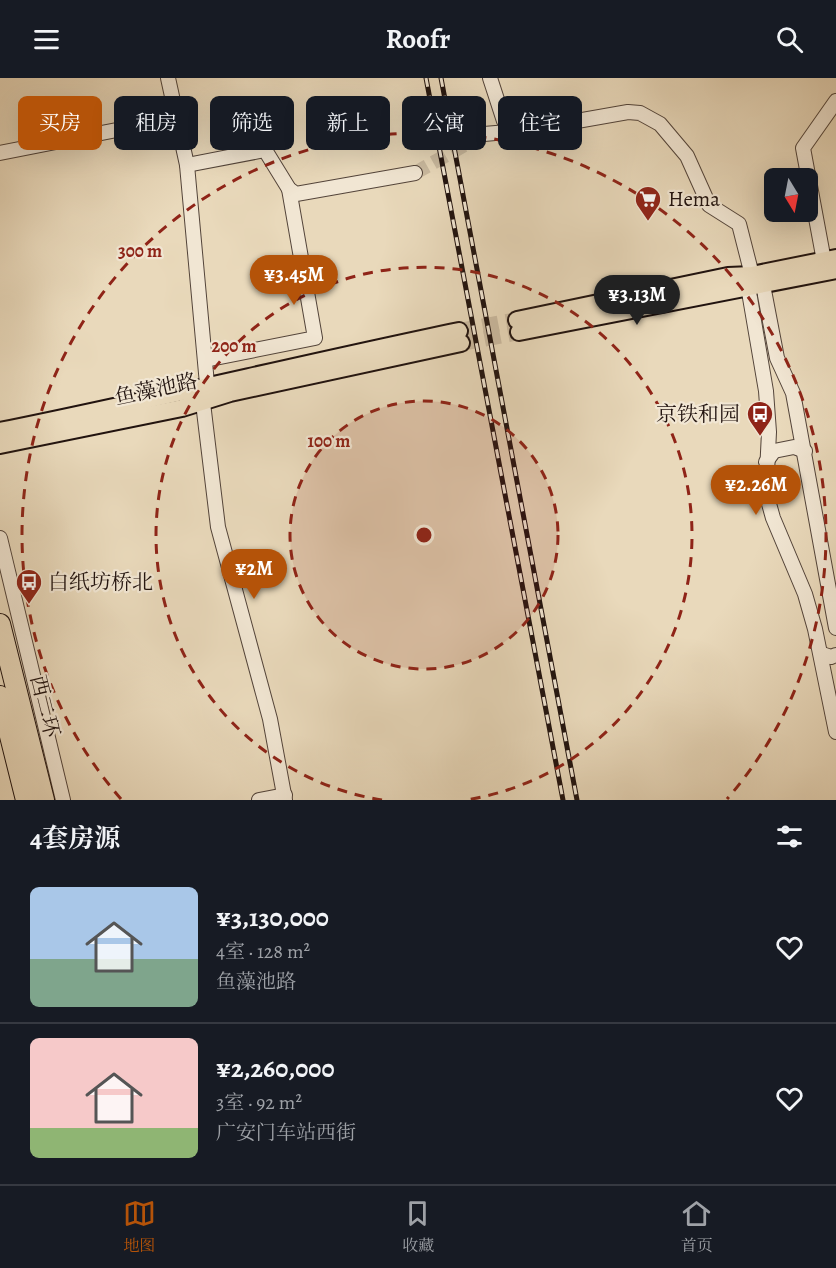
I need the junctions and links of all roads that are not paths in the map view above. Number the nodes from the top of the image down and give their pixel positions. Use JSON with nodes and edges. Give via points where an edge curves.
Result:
{"nodes":[{"id":1,"x":168,"y":78,"type":"edge"},
{"id":2,"x":490,"y":78,"type":"edge"},
{"id":3,"x":172,"y":96,"type":"edge"},
{"id":4,"x":836,"y":101,"type":"edge"},
{"id":5,"x":498,"y":103,"type":"edge"},
{"id":6,"x":582,"y":120,"type":"edge"},
{"id":7,"x":114,"y":131,"type":"edge"},
{"id":8,"x":185,"y":150,"type":"edge"},
{"id":9,"x":0,"y":153,"type":"edge"},
{"id":10,"x":188,"y":165,"type":"junction"},
{"id":11,"x":415,"y":173,"type":"tunnel mouth"},
{"id":12,"x":290,"y":189,"type":"junction"},
{"id":13,"x":832,"y":263,"type":"edge"},
{"id":14,"x":755,"y":282,"type":"junction"},
{"id":15,"x":518,"y":326,"type":"tunnel mouth"},
{"id":16,"x":205,"y":360,"type":"junction"},
{"id":17,"x":207,"y":384,"type":"junction"},
{"id":18,"x":203,"y":403,"type":"junction"},
{"id":19,"x":0,"y":431,"type":"edge"},
{"id":20,"x":0,"y":445,"type":"edge"},
{"id":21,"x":805,"y":451,"type":"junction"},
{"id":22,"x":766,"y":462,"type":"junction"},
{"id":23,"x":0,"y":538,"type":"edge"},
{"id":24,"x":831,"y":573,"type":"edge"},
{"id":25,"x":0,"y":624,"type":"edge"},
{"id":26,"x":836,"y":628,"type":"edge"},
{"id":27,"x":829,"y":654,"type":"edge"},
{"id":28,"x":0,"y":696,"type":"edge"},
{"id":29,"x":836,"y":732,"type":"edge"},
{"id":30,"x":285,"y":798,"type":"edge"},
{"id":31,"x":26,"y":800,"type":"edge"},
{"id":32,"x":44,"y":800,"type":"edge"},
{"id":33,"x":63,"y":800,"type":"edge"},
{"id":34,"x":259,"y":800,"type":"edge"}],
"edges":[{"from":1,"to":3,"type":"street"},
{"from":2,"to":5,"type":"street"},
{"from":4,"to":13,"type":"street","via":[[803,148]]},
{"from":6,"to":14,"type":"street","via":[[628,111],[660,124],[687,156],[709,206],[739,224]]},
{"from":7,"to":9,"type":"street"},
{"from":8,"to":10,"type":"street"},
{"from":10,"to":12,"type":"street","via":[[265,150]]},
{"from":10,"to":16,"type":"street"},
{"from":11,"to":12,"type":"street","via":[[296,194]]},
{"from":12,"to":16,"type":"street","via":[[315,338]]},
{"from":13,"to":14,"type":"main road"},
{"from":14,"to":15,"type":"main road","via":[[728,276]]},
{"from":14,"to":21,"type":"street","via":[[777,358],[793,393]]},
{"from":14,"to":22,"type":"street","via":[[769,432]]},
{"from":16,"to":17,"type":"street"},
{"from":17,"to":18,"type":"main road","name":"鱼藻池路","via":[[460,337]]},
{"from":17,"to":19,"type":"main road","name":"鱼藻池路","via":[[159,399]]},
{"from":18,"to":20,"type":"main road","name":"鱼藻池路"},
{"from":18,"to":30,"type":"street","via":[[218,527],[270,719]]},
{"from":21,"to":22,"type":"street","via":[[794,447],[774,451]]},
{"from":21,"to":24,"type":"street"},
{"from":22,"to":27,"type":"street","via":[[766,493],[772,518]]},
{"from":23,"to":33,"type":"street"},
{"from":24,"to":26,"type":"street"},
{"from":25,"to":32,"type":"highway","name":"西二环"},
{"from":27,"to":29,"type":"street"},
{"from":28,"to":31,"type":"highway","name":"西二环"},
{"from":30,"to":34,"type":"street"}]}
